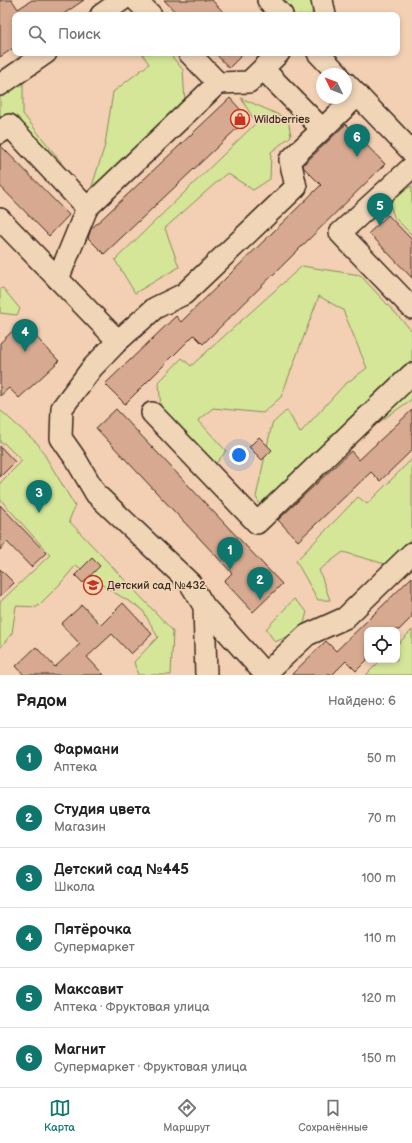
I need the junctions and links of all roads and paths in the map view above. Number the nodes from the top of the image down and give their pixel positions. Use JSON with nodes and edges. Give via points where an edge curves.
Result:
{"nodes":[{"id":1,"x":122,"y":0,"type":"edge"},
{"id":2,"x":136,"y":0,"type":"edge"},
{"id":3,"x":268,"y":0,"type":"edge"},
{"id":4,"x":322,"y":0,"type":"edge"},
{"id":5,"x":105,"y":12,"type":"edge"},
{"id":6,"x":148,"y":12,"type":"edge"},
{"id":7,"x":279,"y":12,"type":"edge"},
{"id":8,"x":325,"y":12,"type":"edge"},
{"id":9,"x":42,"y":56,"type":"edge"},
{"id":10,"x":192,"y":56,"type":"edge"},
{"id":11,"x":276,"y":56,"type":"edge"},
{"id":12,"x":321,"y":56,"type":"edge"},
{"id":13,"x":263,"y":68,"type":"junction"},
{"id":14,"x":334,"y":68,"type":"edge"},
{"id":15,"x":218,"y":83,"type":"junction"},
{"id":16,"x":0,"y":85,"type":"edge"},
{"id":17,"x":352,"y":86,"type":"edge"},
{"id":18,"x":331,"y":104,"type":"edge"},
{"id":19,"x":322,"y":129,"type":"junction"},
{"id":20,"x":0,"y":133,"type":"edge"},
{"id":21,"x":412,"y":152,"type":"edge"},
{"id":22,"x":412,"y":167,"type":"edge"},
{"id":23,"x":87,"y":208,"type":"junction"},
{"id":24,"x":2,"y":223,"type":"edge"},
{"id":25,"x":58,"y":279,"type":"junction"},
{"id":26,"x":412,"y":308,"type":"edge"},
{"id":27,"x":118,"y":341,"type":"junction"},
{"id":28,"x":412,"y":374,"type":"edge"},
{"id":29,"x":152,"y":413,"type":"dead end"},
{"id":30,"x":412,"y":553,"type":"edge"},
{"id":31,"x":204,"y":606,"type":"junction"},
{"id":32,"x":206,"y":675,"type":"edge"},
{"id":33,"x":265,"y":675,"type":"edge"}],
"edges":[{"from":1,"to":5,"type":"street"},
{"from":2,"to":6,"type":"street"},
{"from":3,"to":7,"type":"street"},
{"from":4,"to":8,"type":"street"},
{"from":9,"to":16,"type":"street"},
{"from":10,"to":15,"type":"street"},
{"from":11,"to":13,"type":"street"},
{"from":12,"to":14,"type":"street"},
{"from":13,"to":15,"type":"street","via":[[250,82]]},
{"from":13,"to":19,"type":"street"},
{"from":15,"to":23,"type":"street"},
{"from":17,"to":21,"type":"street"},
{"from":18,"to":19,"type":"street"},
{"from":19,"to":27,"type":"street","via":[[290,160],[296,187],[184,294],[154,308]]},
{"from":20,"to":23,"type":"street","via":[[9,125]]},
{"from":22,"to":26,"type":"street","via":[[340,233]]},
{"from":23,"to":25,"type":"street"},
{"from":24,"to":25,"type":"street"},
{"from":25,"to":27,"type":"street"},
{"from":27,"to":31,"type":"street","via":[[92,368],[62,408],[61,438],[96,494],[190,583]]},
{"from":28,"to":29,"type":"street","via":[[257,523]]},
{"from":30,"to":33,"type":"street","via":[[344,618],[307,635]]},
{"from":31,"to":32,"type":"street"},
{"from":31,"to":33,"type":"street"}]}
